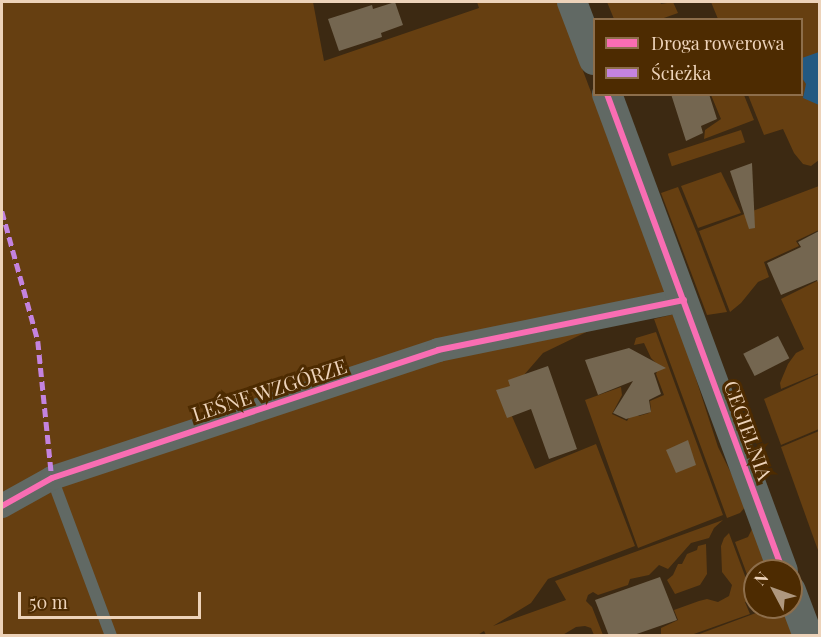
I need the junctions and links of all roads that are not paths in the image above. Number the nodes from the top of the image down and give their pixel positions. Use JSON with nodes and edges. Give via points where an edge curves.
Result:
{"nodes":[{"id":1,"x":572,"y":2,"type":"edge"},
{"id":2,"x":593,"y":57,"type":"edge"},
{"id":3,"x":608,"y":96,"type":"edge"},
{"id":4,"x":684,"y":300,"type":"junction"},
{"id":5,"x":52,"y":478,"type":"junction"},
{"id":6,"x":2,"y":506,"type":"edge"},
{"id":7,"x":779,"y":559,"type":"edge"},
{"id":8,"x":802,"y":619,"type":"edge"},
{"id":9,"x":111,"y":636,"type":"edge"},
{"id":10,"x":808,"y":636,"type":"edge"}],
"edges":[{"from":1,"to":2,"type":"street"},
{"from":3,"to":4,"type":"street","name":"CEGIELNIA"},
{"from":4,"to":5,"type":"street","name":"LEŚNE WZGÓRZE","via":[[438,350]]},
{"from":4,"to":7,"type":"street","name":"CEGIELNIA"},
{"from":5,"to":6,"type":"street","name":"LEŚNE WZGÓRZE"},
{"from":5,"to":9,"type":"lane"},
{"from":8,"to":10,"type":"street"}]}
